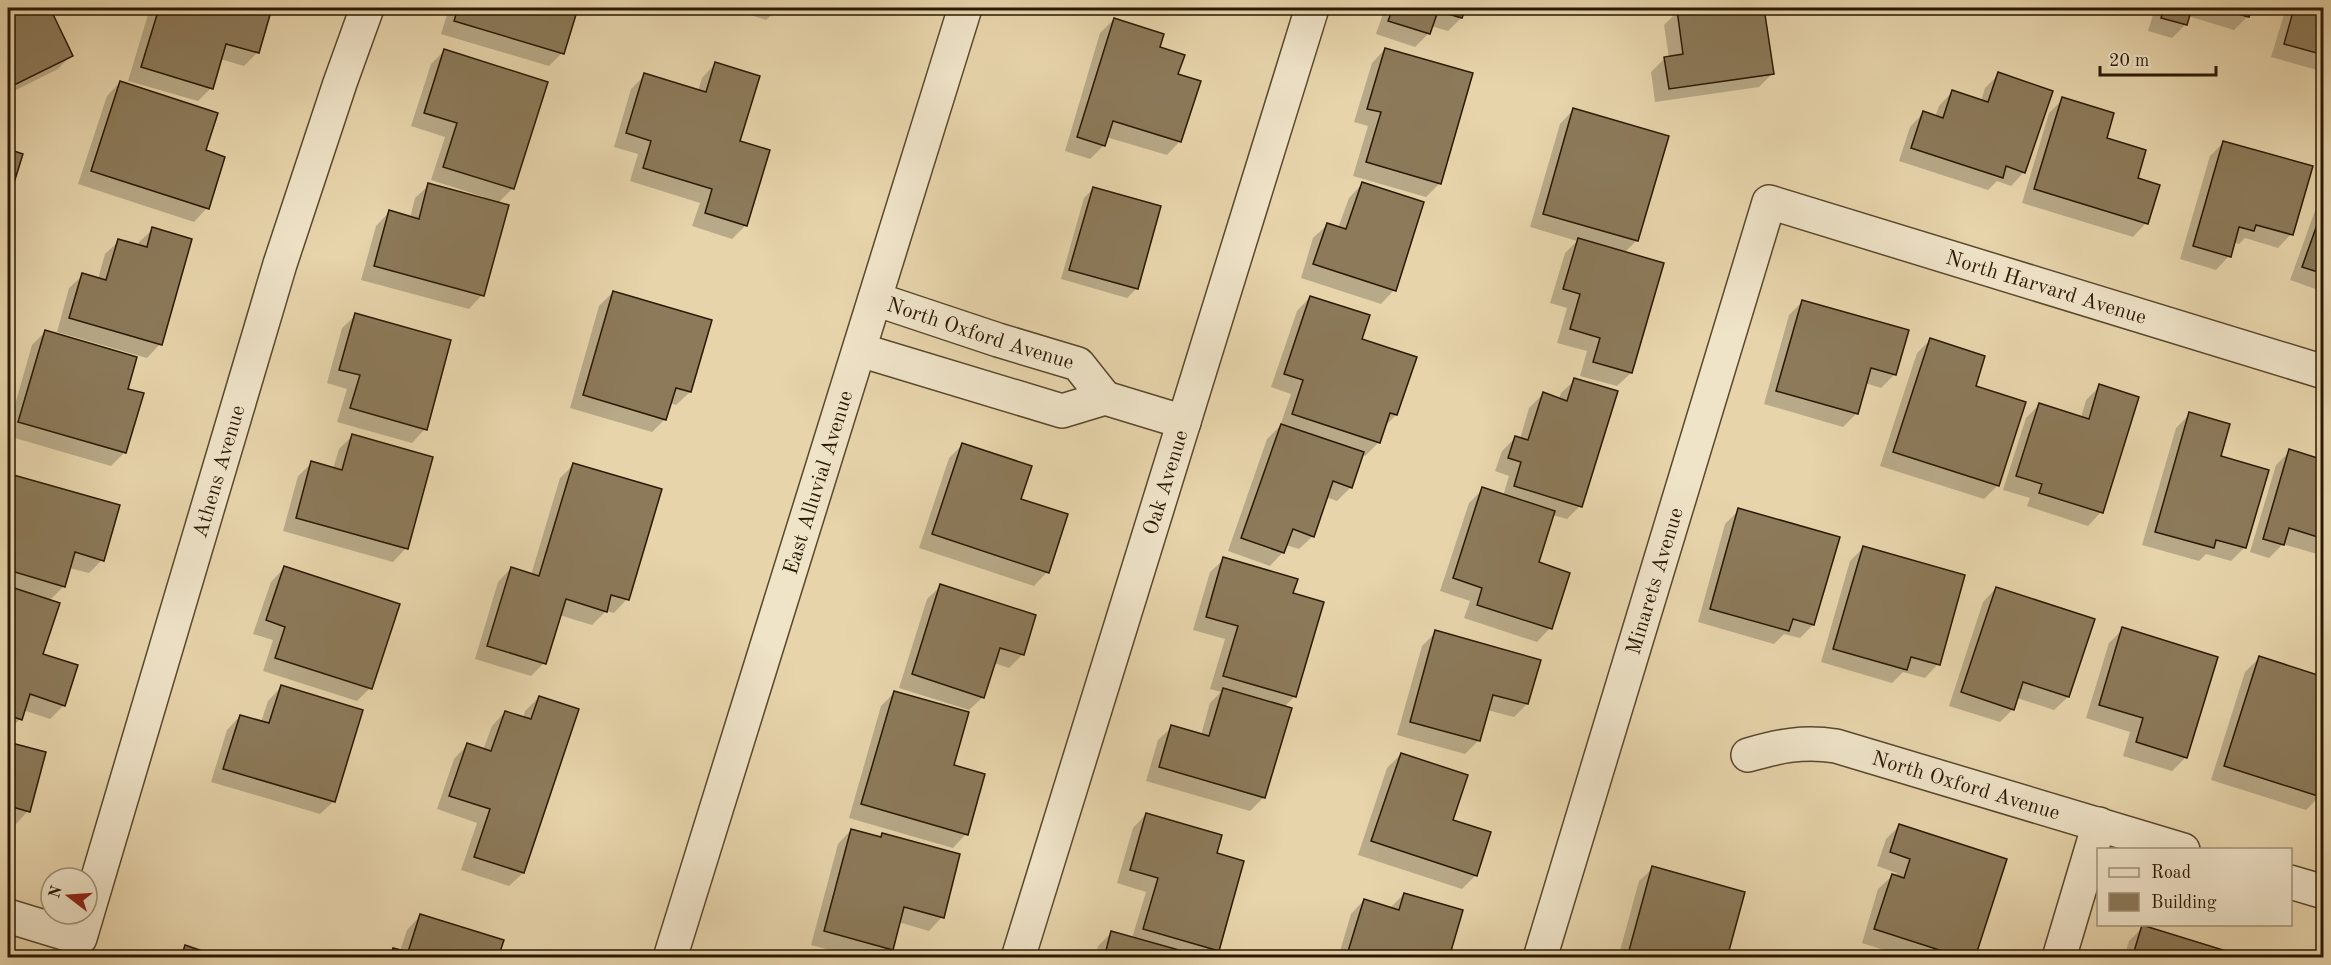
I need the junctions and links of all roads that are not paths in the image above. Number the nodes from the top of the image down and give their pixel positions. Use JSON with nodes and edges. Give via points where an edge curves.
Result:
{"nodes":[{"id":1,"x":367,"y":8,"type":"edge"},
{"id":2,"x":965,"y":8,"type":"edge"},
{"id":3,"x":1312,"y":8,"type":"edge"},
{"id":4,"x":1769,"y":202,"type":"joint"},
{"id":5,"x":875,"y":299,"type":"junction"},
{"id":6,"x":998,"y":340,"type":"junction"},
{"id":7,"x":860,"y":350,"type":"junction"},
{"id":8,"x":2324,"y":372,"type":"edge"},
{"id":9,"x":983,"y":387,"type":"junction"},
{"id":10,"x":1105,"y":398,"type":"junction"},
{"id":11,"x":1184,"y":422,"type":"junction"},
{"id":12,"x":1748,"y":755,"type":"dead end"},
{"id":13,"x":2099,"y":824,"type":"junction"},
{"id":14,"x":2180,"y":848,"type":"edge"},
{"id":15,"x":2292,"y":883,"type":"edge"},
{"id":16,"x":2324,"y":892,"type":"edge"},
{"id":17,"x":8,"y":916,"type":"edge"},
{"id":18,"x":670,"y":957,"type":"edge"},
{"id":19,"x":1018,"y":957,"type":"edge"},
{"id":20,"x":1540,"y":957,"type":"edge"},
{"id":21,"x":2059,"y":957,"type":"edge"}],
"edges":[{"from":1,"to":17,"type":"street","name":"Athens Avenue","via":[[280,264],[80,938]]},
{"from":2,"to":5,"type":"street","name":"East Alluvial Avenue"},
{"from":3,"to":11,"type":"street","name":"Oak Avenue"},
{"from":4,"to":8,"type":"street","name":"North Harvard Avenue"},
{"from":4,"to":20,"type":"street","name":"Minarets Avenue"},
{"from":5,"to":6,"type":"street","name":"North Oxford Avenue"},
{"from":5,"to":7,"type":"street","name":"East Alluvial Avenue"},
{"from":6,"to":9,"type":"street"},
{"from":6,"to":10,"type":"street","name":"North Oxford Avenue","via":[[1078,364]]},
{"from":7,"to":9,"type":"street"},
{"from":7,"to":18,"type":"street","name":"East Alluvial Avenue"},
{"from":9,"to":10,"type":"street","via":[[1062,411]]},
{"from":10,"to":11,"type":"street"},
{"from":11,"to":19,"type":"street","name":"Oak Avenue"},
{"from":12,"to":13,"type":"street","name":"North Oxford Avenue","via":[[1802,743],[1836,746]]},
{"from":13,"to":14,"type":"street","name":"North Oxford Avenue"},
{"from":13,"to":21,"type":"street"},
{"from":15,"to":16,"type":"street"}]}
